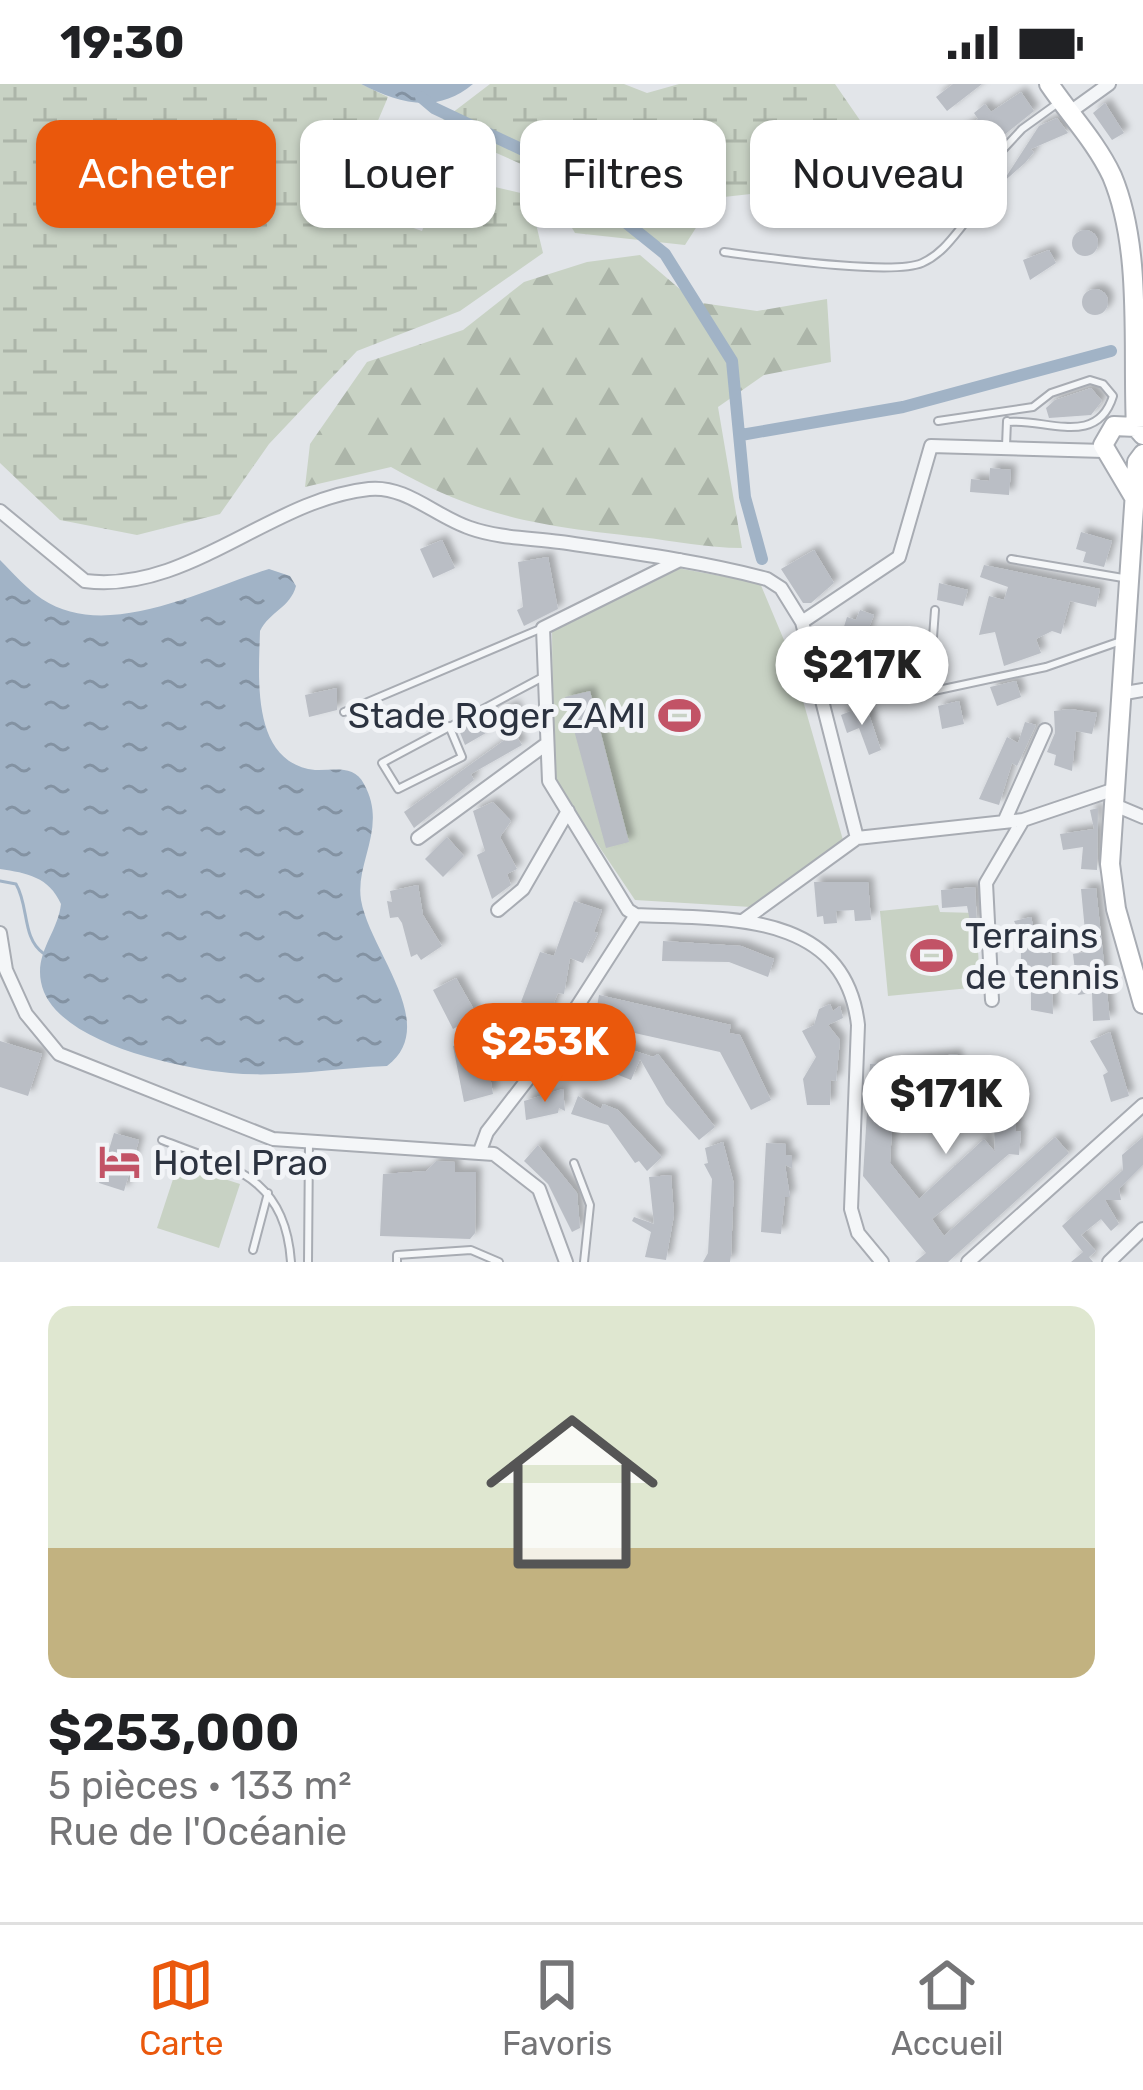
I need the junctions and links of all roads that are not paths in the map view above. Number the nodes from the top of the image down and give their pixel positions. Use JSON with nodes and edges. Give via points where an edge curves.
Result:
{"nodes":[{"id":1,"x":1049,"y":84,"type":"edge"},
{"id":2,"x":1109,"y":84,"type":"edge"},
{"id":3,"x":1065,"y":107,"type":"junction"},
{"id":4,"x":724,"y":252,"type":"dead end"},
{"id":5,"x":1137,"y":262,"type":"edge"},
{"id":6,"x":1138,"y":324,"type":"edge"},
{"id":7,"x":1133,"y":382,"type":"junction"},
{"id":8,"x":1007,"y":412,"type":"junction"},
{"id":9,"x":938,"y":422,"type":"dead end"},
{"id":10,"x":1007,"y":422,"type":"junction"},
{"id":11,"x":1139,"y":431,"type":"edge"},
{"id":12,"x":1006,"y":446,"type":"junction"},
{"id":13,"x":1108,"y":448,"type":"junction"},
{"id":14,"x":1140,"y":458,"type":"edge"},
{"id":15,"x":1136,"y":500,"type":"junction"},
{"id":16,"x":0,"y":511,"type":"edge"},
{"id":17,"x":1011,"y":559,"type":"dead end"},
{"id":18,"x":680,"y":560,"type":"junction"},
{"id":19,"x":1133,"y":579,"type":"junction"},
{"id":20,"x":935,"y":610,"type":"dead end"},
{"id":21,"x":802,"y":622,"type":"junction"},
{"id":22,"x":543,"y":628,"type":"junction"},
{"id":23,"x":1132,"y":642,"type":"edge"},
{"id":24,"x":543,"y":676,"type":"junction"},
{"id":25,"x":1134,"y":692,"type":"edge"},
{"id":26,"x":344,"y":712,"type":"dead end"},
{"id":27,"x":449,"y":726,"type":"junction"},
{"id":28,"x":1045,"y":730,"type":"dead end"},
{"id":29,"x":545,"y":745,"type":"junction"},
{"id":30,"x":1118,"y":797,"type":"junction"},
{"id":31,"x":568,"y":811,"type":"junction"},
{"id":32,"x":1143,"y":817,"type":"edge"},
{"id":33,"x":1023,"y":820,"type":"junction"},
{"id":34,"x":1004,"y":822,"type":"junction"},
{"id":35,"x":418,"y":838,"type":"dead end"},
{"id":36,"x":857,"y":838,"type":"junction"},
{"id":37,"x":499,"y":910,"type":"dead end"},
{"id":38,"x":636,"y":915,"type":"junction"},
{"id":39,"x":744,"y":920,"type":"junction"},
{"id":40,"x":0,"y":934,"type":"edge"},
{"id":41,"x":992,"y":1000,"type":"dead end"},
{"id":42,"x":1143,"y":1004,"type":"edge"},
{"id":43,"x":538,"y":1021,"type":"junction"},
{"id":44,"x":498,"y":1030,"type":"dead end"},
{"id":45,"x":559,"y":1034,"type":"junction"},
{"id":46,"x":506,"y":1064,"type":"dead end"},
{"id":47,"x":1143,"y":1105,"type":"edge"},
{"id":48,"x":162,"y":1140,"type":"dead end"},
{"id":49,"x":309,"y":1143,"type":"junction"},
{"id":50,"x":480,"y":1150,"type":"junction"},
{"id":51,"x":574,"y":1163,"type":"dead end"},
{"id":52,"x":268,"y":1193,"type":"junction"},
{"id":53,"x":1143,"y":1229,"type":"edge"},
{"id":54,"x":253,"y":1250,"type":"dead end"},
{"id":55,"x":291,"y":1262,"type":"edge"},
{"id":56,"x":308,"y":1262,"type":"edge"},
{"id":57,"x":397,"y":1262,"type":"edge"},
{"id":58,"x":499,"y":1262,"type":"edge"},
{"id":59,"x":566,"y":1262,"type":"edge"},
{"id":60,"x":584,"y":1262,"type":"edge"},
{"id":61,"x":882,"y":1262,"type":"edge"},
{"id":62,"x":968,"y":1262,"type":"edge"},
{"id":63,"x":1108,"y":1262,"type":"edge"}],
"edges":[{"from":1,"to":3,"type":"main road"},
{"from":2,"to":3,"type":"street"},
{"from":3,"to":4,"type":"lane","via":[[1022,129],[981,173],[970,216],[920,265],[878,269]]},
{"from":3,"to":5,"type":"main road","via":[[1113,179]]},
{"from":5,"to":6,"type":"main road"},
{"from":6,"to":7,"type":"main road"},
{"from":7,"to":11,"type":"main road"},
{"from":7,"to":13,"type":"main road"},
{"from":8,"to":9,"type":"lane"},
{"from":8,"to":10,"type":"lane"},
{"from":8,"to":10,"type":"lane","via":[[1090,380],[1113,396],[1085,427]]},
{"from":10,"to":12,"type":"lane"},
{"from":11,"to":13,"type":"main road","via":[[1121,424]]},
{"from":12,"to":13,"type":"street"},
{"from":12,"to":21,"type":"street","via":[[926,449],[899,557]]},
{"from":13,"to":14,"type":"main road"},
{"from":13,"to":15,"type":"main road"},
{"from":14,"to":15,"type":"main road"},
{"from":15,"to":19,"type":"main road"},
{"from":16,"to":18,"type":"street","via":[[85,581],[101,583],[172,567],[335,496],[372,488],[498,536]]},
{"from":17,"to":19,"type":"lane"},
{"from":18,"to":21,"type":"street","via":[[766,579]]},
{"from":18,"to":22,"type":"street"},
{"from":19,"to":23,"type":"main road"},
{"from":20,"to":23,"type":"lane","via":[[929,692]]},
{"from":21,"to":36,"type":"street"},
{"from":22,"to":24,"type":"street"},
{"from":22,"to":26,"type":"lane"},
{"from":23,"to":25,"type":"main road"},
{"from":24,"to":27,"type":"lane"},
{"from":24,"to":29,"type":"street"},
{"from":25,"to":30,"type":"main road"},
{"from":27,"to":27,"type":"lane","via":[[380,765],[398,789],[462,757]]},
{"from":28,"to":34,"type":"street"},
{"from":29,"to":31,"type":"street","via":[[549,781]]},
{"from":29,"to":35,"type":"street"},
{"from":30,"to":32,"type":"street"},
{"from":30,"to":33,"type":"street"},
{"from":30,"to":42,"type":"main road","via":[[1110,864]]},
{"from":31,"to":37,"type":"street","via":[[523,889]]},
{"from":31,"to":38,"type":"street"},
{"from":33,"to":34,"type":"street"},
{"from":33,"to":41,"type":"street","via":[[986,883]]},
{"from":34,"to":36,"type":"street"},
{"from":36,"to":39,"type":"street"},
{"from":38,"to":39,"type":"street"},
{"from":38,"to":45,"type":"street"},
{"from":39,"to":61,"type":"street","via":[[815,945],[840,966],[854,995],[851,1209],[858,1233]]},
{"from":40,"to":49,"type":"street","via":[[26,1014],[59,1054],[273,1139]]},
{"from":43,"to":44,"type":"lane","via":[[517,1009]]},
{"from":43,"to":45,"type":"lane"},
{"from":43,"to":46,"type":"lane"},
{"from":45,"to":50,"type":"street"},
{"from":47,"to":62,"type":"street"},
{"from":48,"to":52,"type":"lane","via":[[238,1169]]},
{"from":49,"to":50,"type":"street"},
{"from":49,"to":56,"type":"lane"},
{"from":50,"to":59,"type":"street","via":[[539,1189]]},
{"from":51,"to":60,"type":"lane","via":[[590,1205]]},
{"from":52,"to":54,"type":"lane"},
{"from":52,"to":55,"type":"lane","via":[[288,1222]]},
{"from":53,"to":63,"type":"street"},
{"from":57,"to":58,"type":"lane","via":[[398,1255],[471,1250]]}]}
